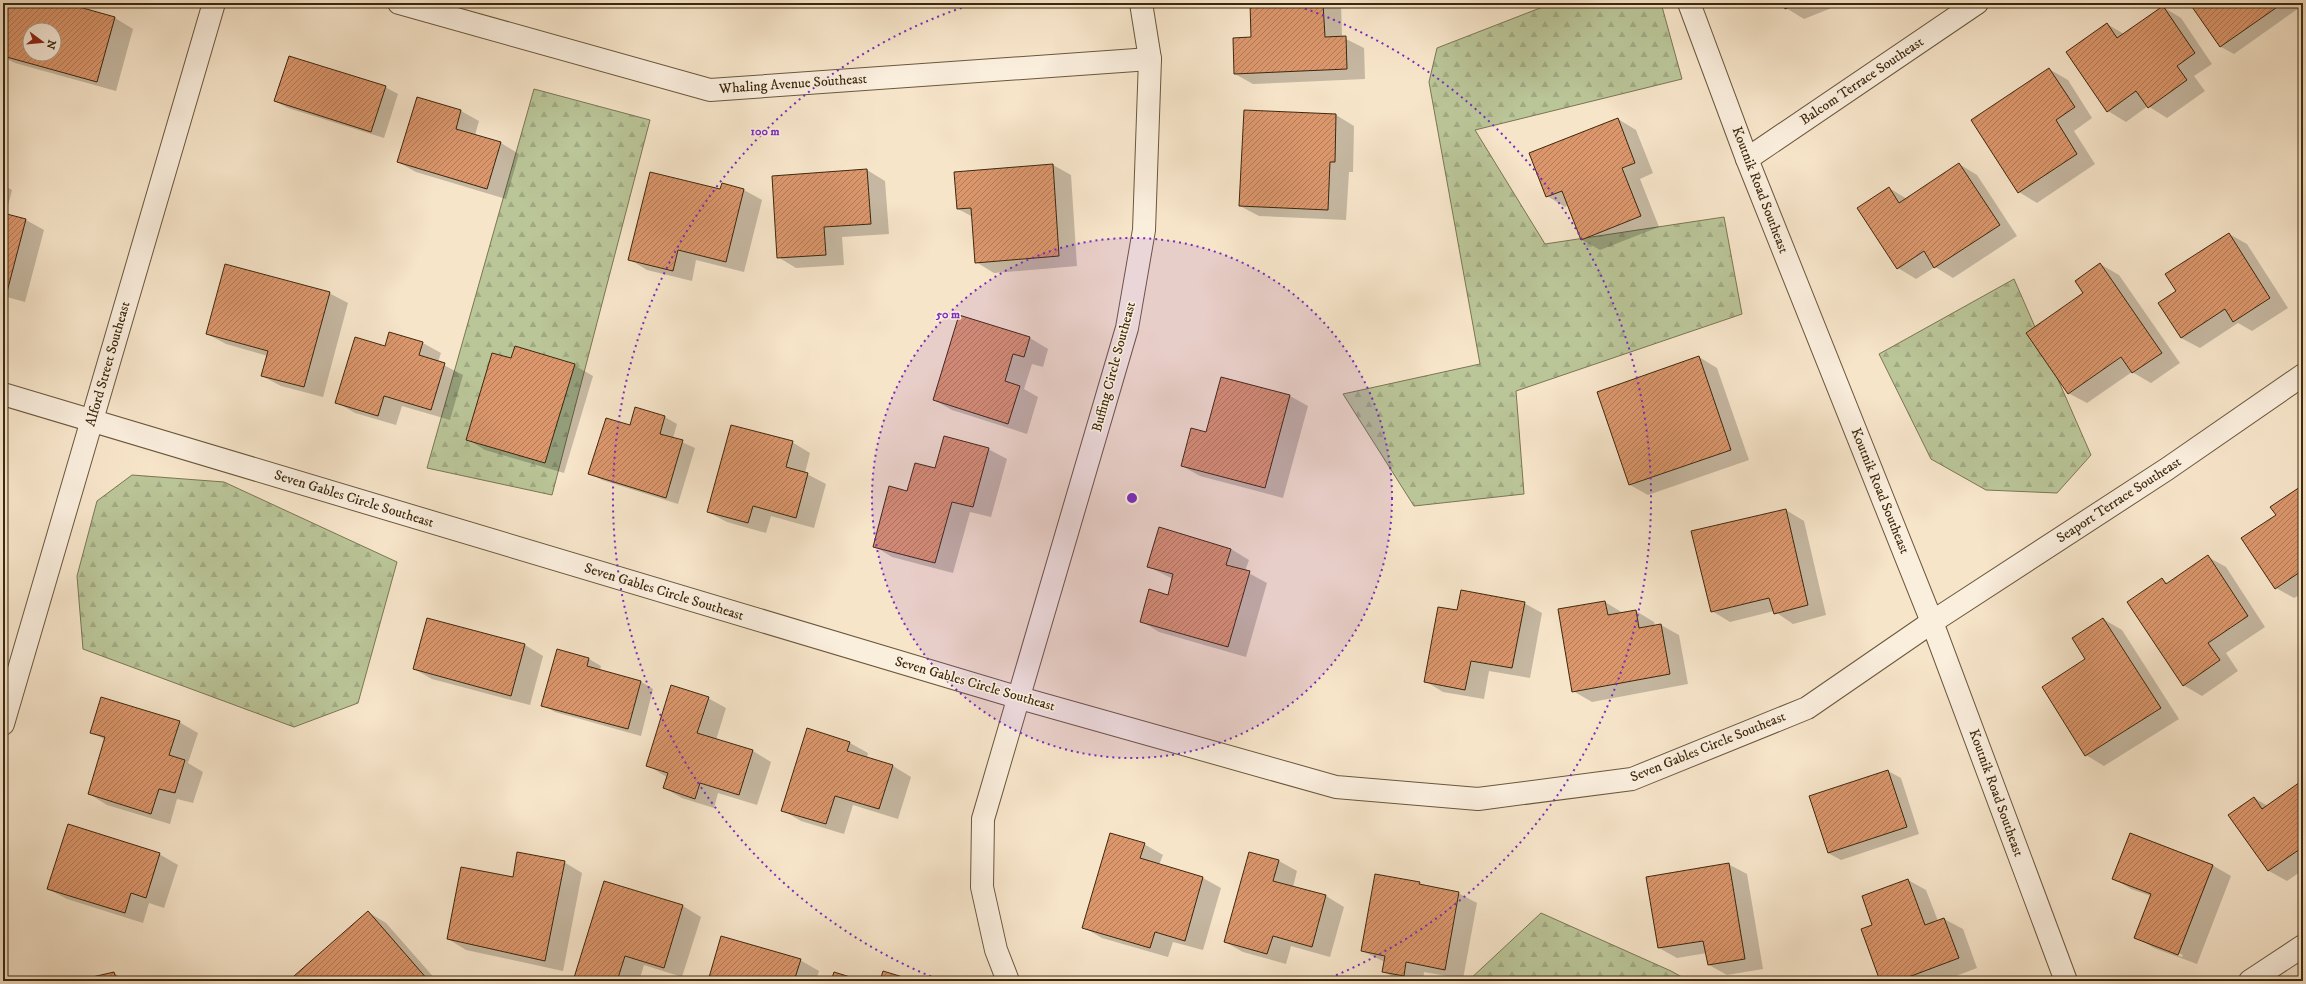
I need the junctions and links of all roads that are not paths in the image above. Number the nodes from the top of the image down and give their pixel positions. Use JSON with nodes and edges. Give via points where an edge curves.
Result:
{"nodes":[{"id":1,"x":214,"y":3,"type":"edge"},
{"id":2,"x":399,"y":3,"type":"edge"},
{"id":3,"x":1141,"y":3,"type":"edge"},
{"id":4,"x":1689,"y":3,"type":"edge"},
{"id":5,"x":1977,"y":3,"type":"edge"},
{"id":6,"x":1150,"y":59,"type":"junction"},
{"id":7,"x":1747,"y":159,"type":"junction"},
{"id":8,"x":2303,"y":375,"type":"edge"},
{"id":9,"x":3,"y":394,"type":"edge"},
{"id":10,"x":92,"y":421,"type":"junction"},
{"id":11,"x":1932,"y":622,"type":"junction"},
{"id":12,"x":1020,"y":698,"type":"junction"},
{"id":13,"x":3,"y":724,"type":"edge"},
{"id":14,"x":2303,"y":946,"type":"edge"},
{"id":15,"x":1008,"y":981,"type":"edge"},
{"id":16,"x":2066,"y":981,"type":"edge"},
{"id":17,"x":2250,"y":981,"type":"edge"}],
"edges":[{"from":1,"to":10,"type":"street","name":"Alford Street Southeast"},
{"from":2,"to":6,"type":"street","name":"Whaling Avenue Southeast","via":[[710,90]]},
{"from":3,"to":6,"type":"street","name":"Buffing Circle Southeast"},
{"from":4,"to":7,"type":"street","name":"Koutnik Road Southeast"},
{"from":5,"to":7,"type":"street","name":"Balcom Terrace Southeast"},
{"from":6,"to":12,"type":"street","name":"Buffing Circle Southeast","via":[[1144,230],[1127,328]]},
{"from":7,"to":11,"type":"street","name":"Koutnik Road Southeast"},
{"from":8,"to":11,"type":"street","name":"Seaport Terrace Southeast","via":[[2167,469]]},
{"from":9,"to":10,"type":"street","name":"Seven Gables Circle Southeast"},
{"from":10,"to":12,"type":"street","name":"Seven Gables Circle Southeast"},
{"from":10,"to":13,"type":"street","name":"Alford Street Southeast"},
{"from":11,"to":12,"type":"street","name":"Seven Gables Circle Southeast","via":[[1807,708],[1632,779],[1478,799],[1336,787]]},
{"from":11,"to":16,"type":"street","name":"Koutnik Road Southeast"},
{"from":12,"to":15,"type":"street","name":"Buffing Circle Southeast","via":[[984,819],[982,887],[996,950]]},
{"from":14,"to":17,"type":"street"}]}
